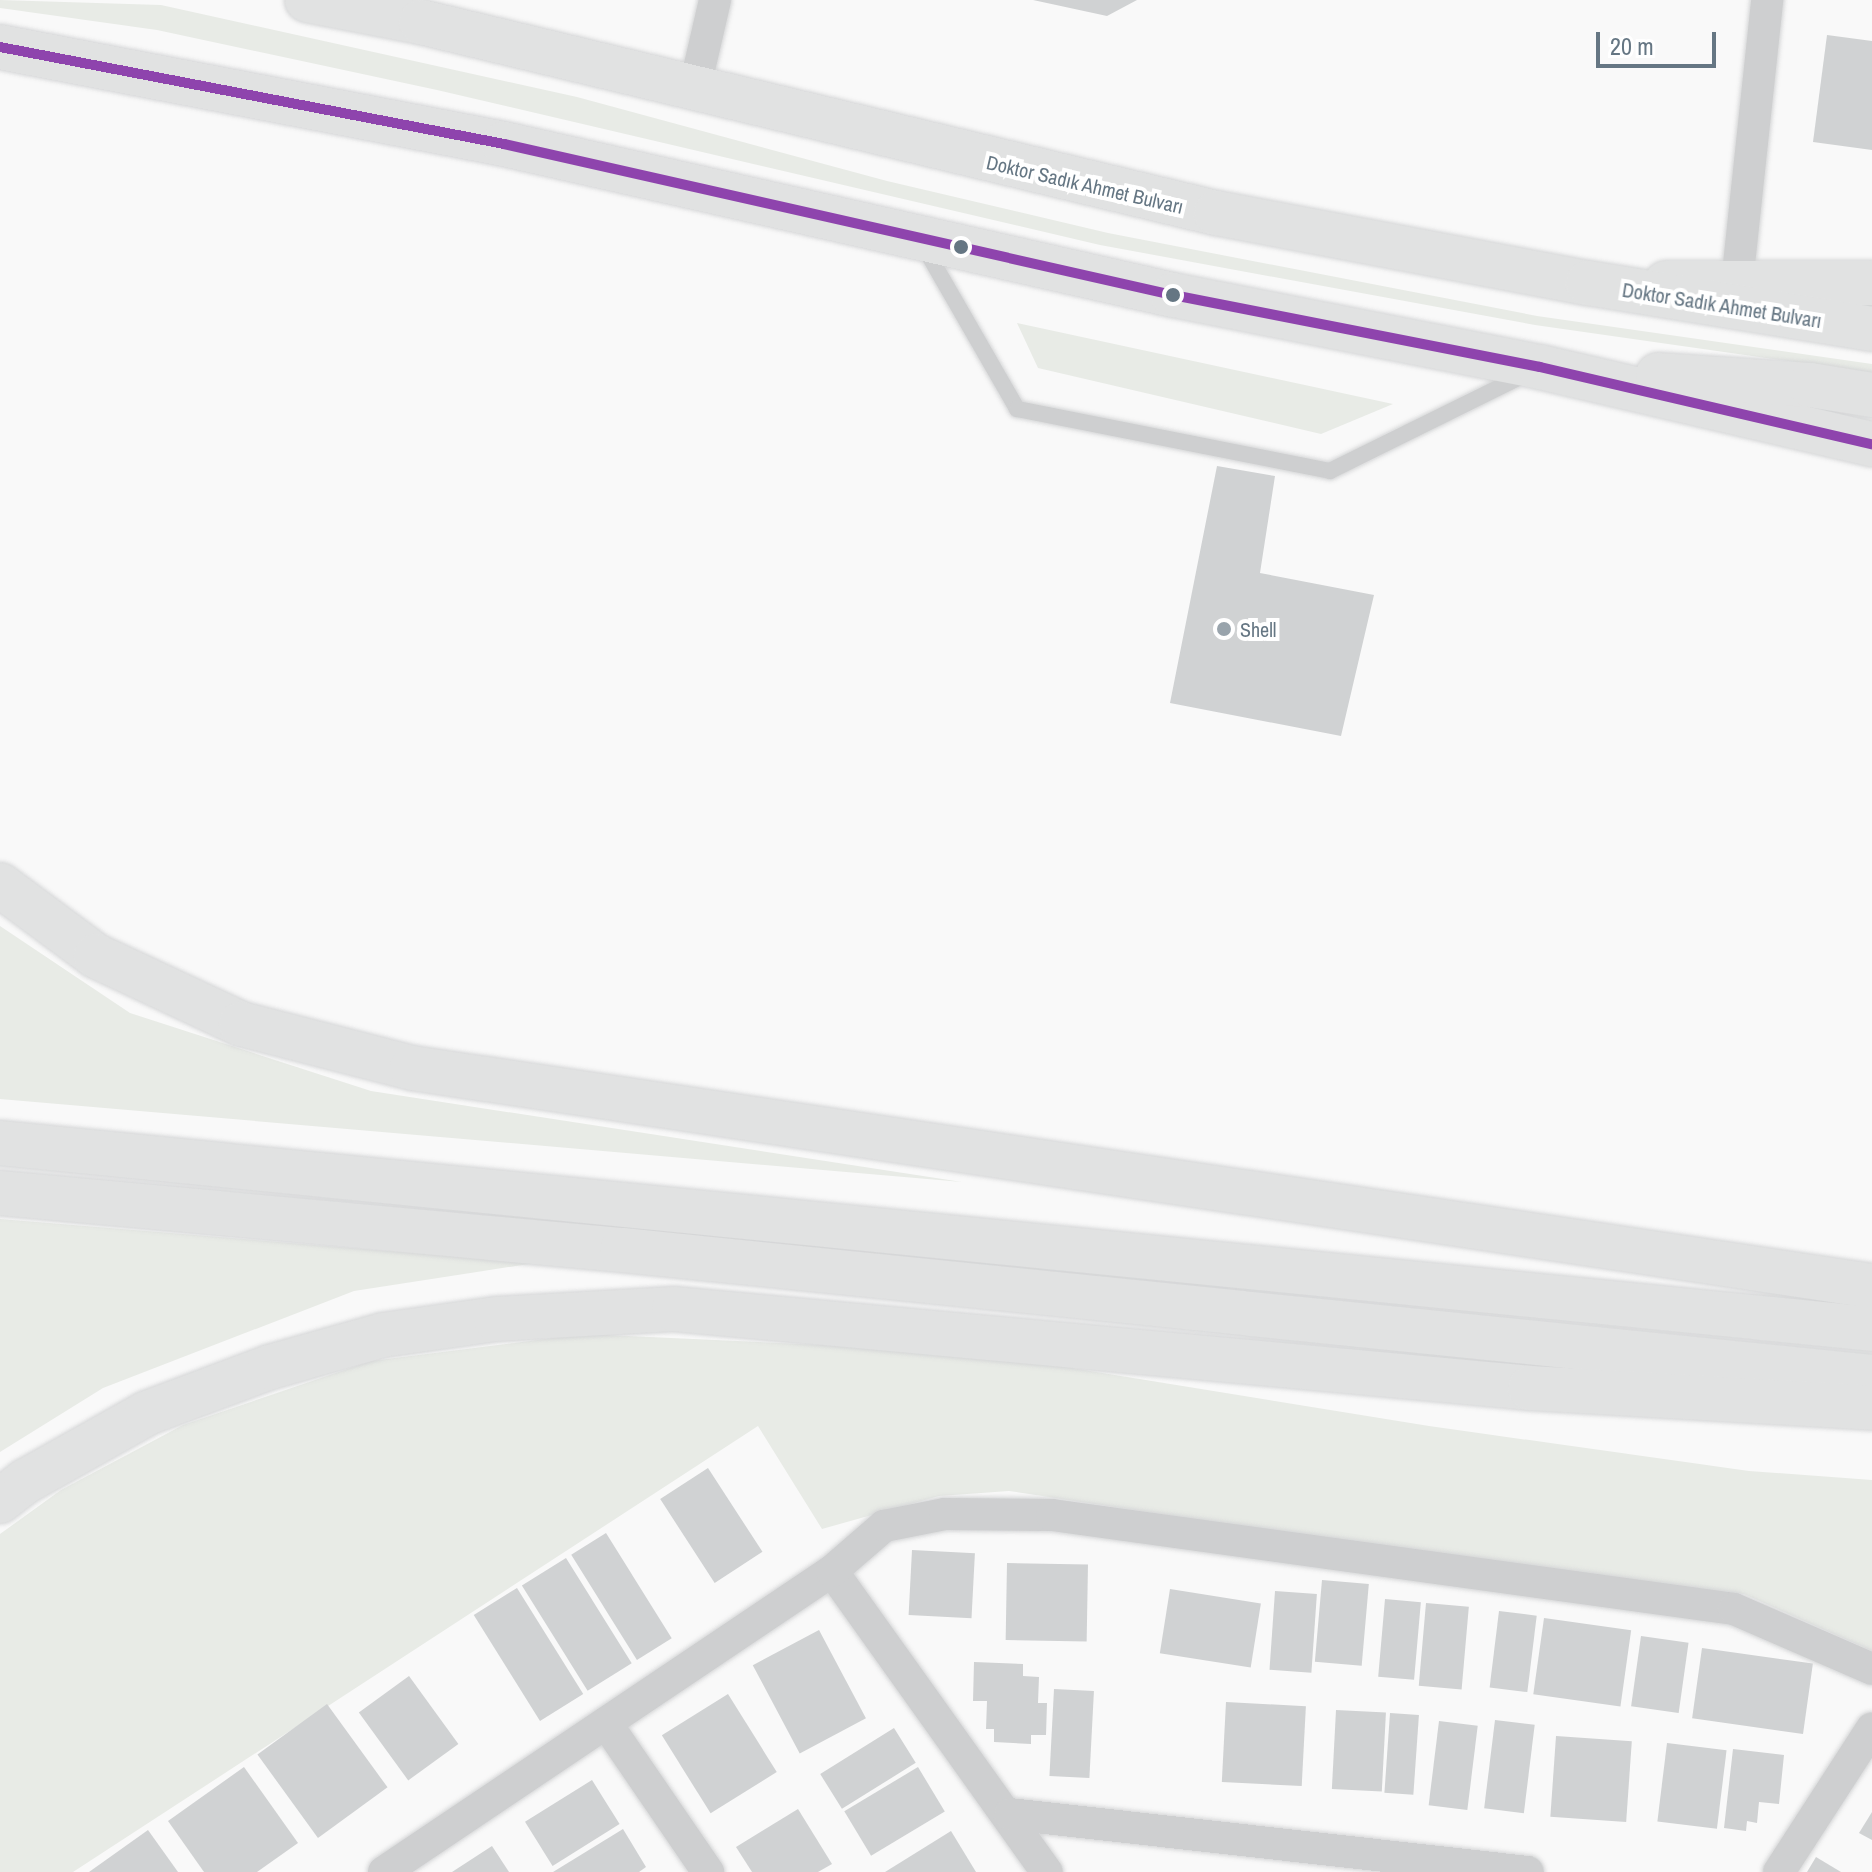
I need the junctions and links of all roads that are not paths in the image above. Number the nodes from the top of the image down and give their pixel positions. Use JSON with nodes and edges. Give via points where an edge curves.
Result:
{"nodes":[{"id":1,"x":307,"y":0,"type":"edge"},
{"id":2,"x":715,"y":0,"type":"edge"},
{"id":3,"x":1767,"y":0,"type":"edge"},
{"id":4,"x":0,"y":47,"type":"edge"},
{"id":5,"x":694,"y":91,"type":"junction"},
{"id":6,"x":919,"y":238,"type":"junction"},
{"id":7,"x":1588,"y":283,"type":"junction"},
{"id":8,"x":1737,"y":283,"type":"junction"},
{"id":9,"x":1872,"y":283,"type":"edge"},
{"id":10,"x":1872,"y":329,"type":"edge"},
{"id":11,"x":1540,"y":367,"type":"junction"},
{"id":12,"x":1872,"y":395,"type":"edge"},
{"id":13,"x":1872,"y":444,"type":"edge"},
{"id":14,"x":0,"y":885,"type":"edge"},
{"id":15,"x":0,"y":1143,"type":"edge"},
{"id":16,"x":0,"y":1193,"type":"edge"},
{"id":17,"x":1872,"y":1286,"type":"edge"},
{"id":18,"x":1872,"y":1329,"type":"edge"},
{"id":19,"x":1872,"y":1377,"type":"edge"},
{"id":20,"x":1872,"y":1408,"type":"edge"},
{"id":21,"x":0,"y":1501,"type":"edge"},
{"id":22,"x":832,"y":1571,"type":"junction"},
{"id":23,"x":1872,"y":1669,"type":"edge"},
{"id":24,"x":606,"y":1723,"type":"junction"},
{"id":25,"x":1872,"y":1728,"type":"edge"},
{"id":26,"x":1010,"y":1814,"type":"junction"},
{"id":27,"x":384,"y":1872,"type":"edge"},
{"id":28,"x":708,"y":1872,"type":"edge"},
{"id":29,"x":1047,"y":1872,"type":"edge"},
{"id":30,"x":1528,"y":1872,"type":"edge"},
{"id":31,"x":1779,"y":1872,"type":"edge"}],
"edges":[{"from":1,"to":5,"type":"main road","name":"Doktor Sadık Ahmet Bulvarı","via":[[421,22]]},
{"from":2,"to":5,"type":"street"},
{"from":3,"to":8,"type":"street"},
{"from":4,"to":6,"type":"main road","via":[[504,144]]},
{"from":5,"to":7,"type":"main road","name":"Doktor Sadık Ahmet Bulvarı","via":[[1216,213]]},
{"from":6,"to":11,"type":"main road"},
{"from":6,"to":11,"type":"lane","via":[[1017,409],[1330,471]]},
{"from":7,"to":8,"type":"main road"},
{"from":7,"to":10,"type":"main road","name":"Doktor Sadık Ahmet Bulvarı"},
{"from":8,"to":9,"type":"main road"},
{"from":11,"to":12,"type":"main road","via":[[1810,385]]},
{"from":11,"to":13,"type":"main road"},
{"from":14,"to":17,"type":"main road","via":[[96,956],[241,1024],[412,1068]]},
{"from":15,"to":18,"type":"main road"},
{"from":16,"to":19,"type":"main road","via":[[622,1250]]},
{"from":20,"to":21,"type":"main road","via":[[1530,1388],[674,1309],[496,1319],[383,1335],[270,1367],[147,1413]]},
{"from":22,"to":23,"type":"street","via":[[884,1526],[945,1514],[1052,1515],[1734,1609]]},
{"from":22,"to":24,"type":"street"},
{"from":22,"to":26,"type":"street"},
{"from":24,"to":27,"type":"street"},
{"from":24,"to":28,"type":"street"},
{"from":25,"to":31,"type":"street"},
{"from":26,"to":29,"type":"street"},
{"from":26,"to":30,"type":"street"}]}
